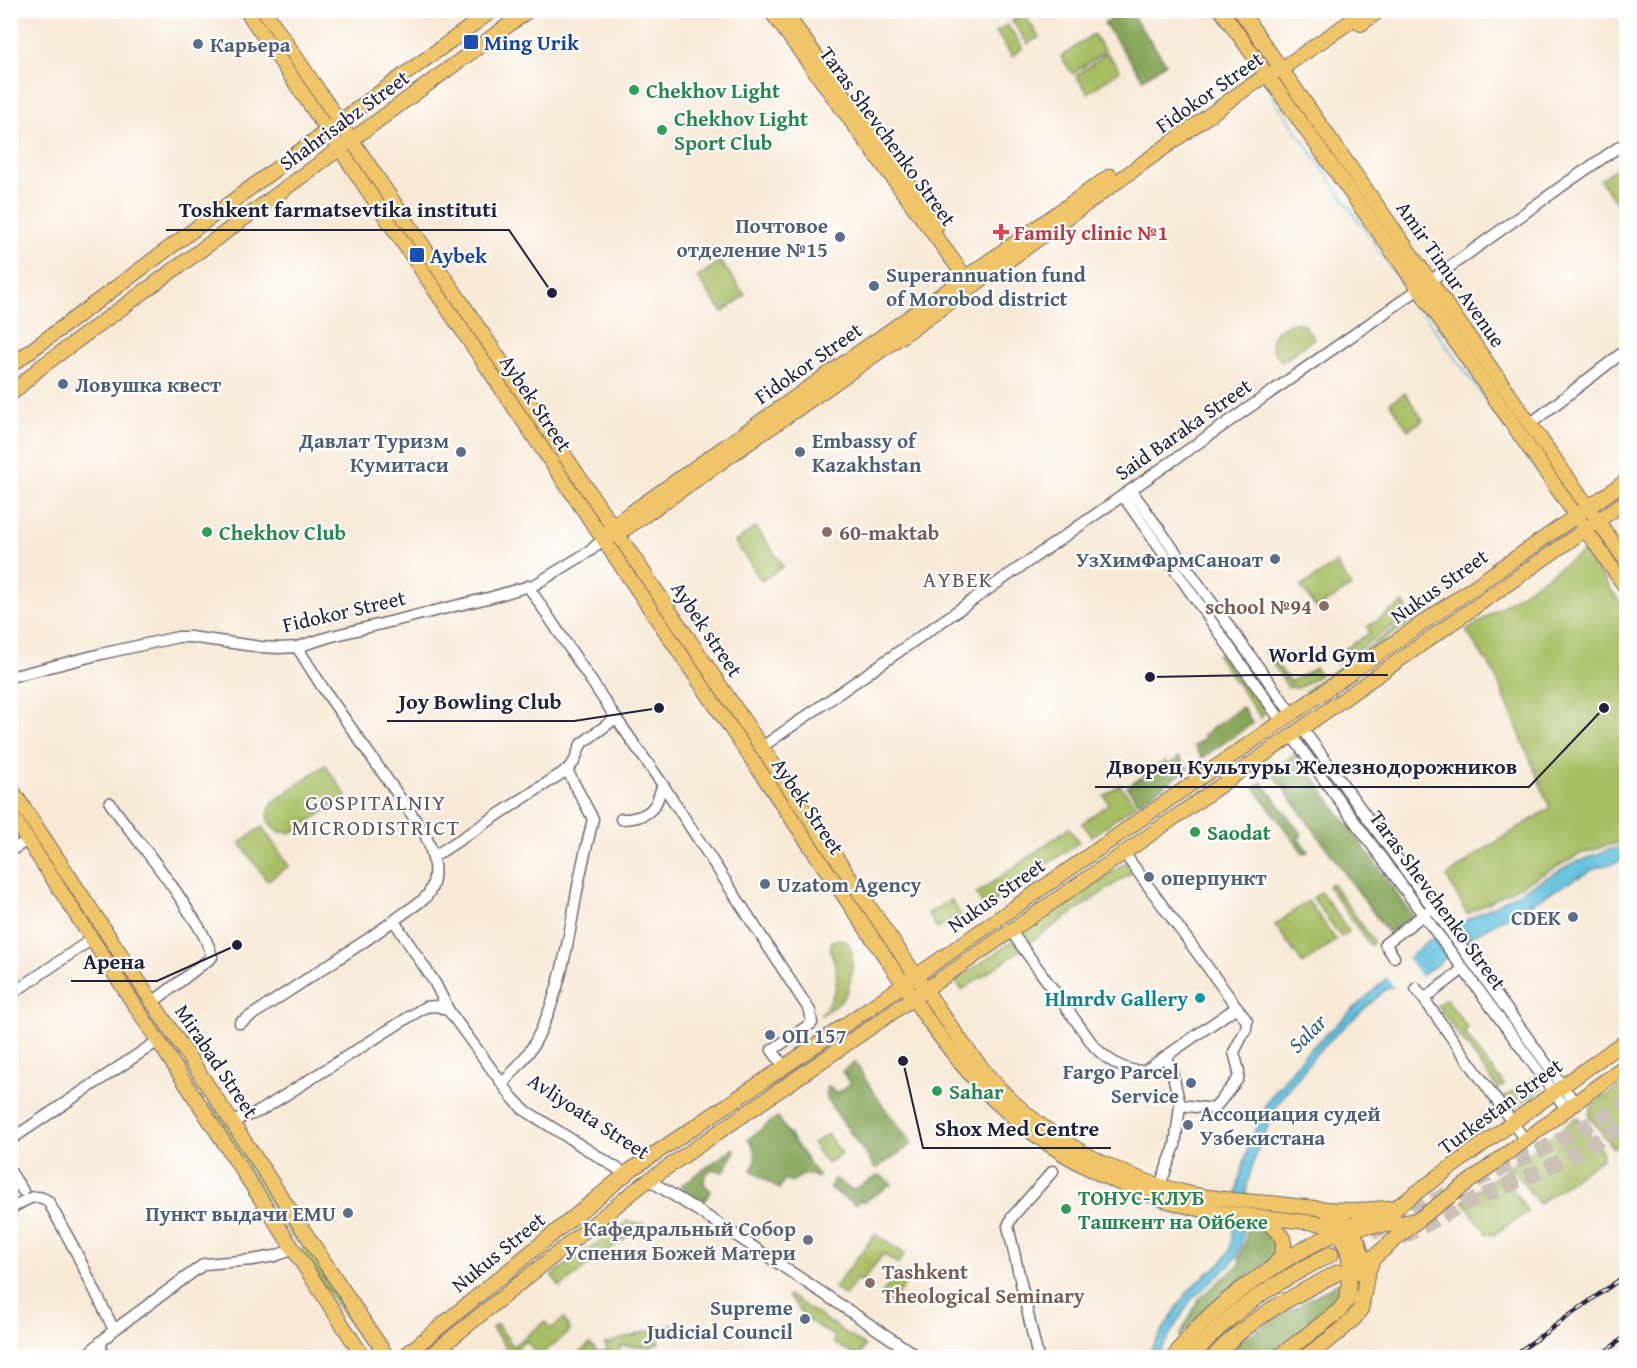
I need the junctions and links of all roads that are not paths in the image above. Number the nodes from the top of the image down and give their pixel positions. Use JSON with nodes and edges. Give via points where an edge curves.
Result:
{"nodes":[{"id":1,"x":246,"y":10,"type":"edge"},
{"id":2,"x":264,"y":10,"type":"edge"},
{"id":3,"x":493,"y":10,"type":"edge"},
{"id":4,"x":529,"y":10,"type":"edge"},
{"id":5,"x":770,"y":10,"type":"edge"},
{"id":6,"x":783,"y":10,"type":"edge"},
{"id":7,"x":1221,"y":10,"type":"edge"},
{"id":8,"x":1240,"y":10,"type":"edge"},
{"id":9,"x":1367,"y":10,"type":"edge"},
{"id":10,"x":1380,"y":10,"type":"edge"},
{"id":11,"x":1284,"y":72,"type":"junction"},
{"id":12,"x":1265,"y":73,"type":"junction"},
{"id":13,"x":340,"y":122,"type":"junction"},
{"id":14,"x":327,"y":131,"type":"junction"},
{"id":15,"x":352,"y":140,"type":"junction"},
{"id":16,"x":1626,"y":142,"type":"edge"},
{"id":17,"x":340,"y":149,"type":"junction"},
{"id":18,"x":972,"y":280,"type":"junction"},
{"id":19,"x":1425,"y":285,"type":"junction"},
{"id":20,"x":1626,"y":350,"type":"edge"},
{"id":21,"x":10,"y":366,"type":"edge"},
{"id":22,"x":10,"y":394,"type":"edge"},
{"id":23,"x":1530,"y":424,"type":"junction"},
{"id":24,"x":1517,"y":432,"type":"junction"},
{"id":25,"x":1626,"y":481,"type":"edge"},
{"id":26,"x":1127,"y":493,"type":"junction"},
{"id":27,"x":1626,"y":501,"type":"edge"},
{"id":28,"x":1588,"y":507,"type":"junction"},
{"id":29,"x":1576,"y":516,"type":"junction"},
{"id":30,"x":1598,"y":520,"type":"junction"},
{"id":31,"x":1585,"y":529,"type":"junction"},
{"id":32,"x":615,"y":530,"type":"junction"},
{"id":33,"x":603,"y":539,"type":"junction"},
{"id":34,"x":1626,"y":561,"type":"edge"},
{"id":35,"x":528,"y":586,"type":"junction"},
{"id":36,"x":1626,"y":588,"type":"edge"},
{"id":37,"x":297,"y":647,"type":"junction"},
{"id":38,"x":10,"y":677,"type":"edge"},
{"id":39,"x":616,"y":718,"type":"junction"},
{"id":40,"x":1287,"y":718,"type":"junction"},
{"id":41,"x":1297,"y":731,"type":"junction"},
{"id":42,"x":762,"y":747,"type":"junction"},
{"id":43,"x":567,"y":770,"type":"junction"},
{"id":44,"x":663,"y":785,"type":"junction"},
{"id":45,"x":10,"y":787,"type":"edge"},
{"id":46,"x":110,"y":803,"type":"dead end"},
{"id":47,"x":28,"y":813,"type":"junction"},
{"id":48,"x":13,"y":817,"type":"edge"},
{"id":49,"x":621,"y":819,"type":"dead end"},
{"id":50,"x":28,"y":840,"type":"junction"},
{"id":51,"x":10,"y":851,"type":"edge"},
{"id":52,"x":1124,"y":853,"type":"junction"},
{"id":53,"x":432,"y":856,"type":"junction"},
{"id":54,"x":1436,"y":912,"type":"junction"},
{"id":55,"x":1426,"y":919,"type":"junction"},
{"id":56,"x":394,"y":921,"type":"junction"},
{"id":57,"x":1010,"y":930,"type":"junction"},
{"id":58,"x":92,"y":939,"type":"junction"},
{"id":59,"x":1394,"y":957,"type":"dead end"},
{"id":60,"x":1462,"y":961,"type":"junction"},
{"id":61,"x":916,"y":976,"type":"junction"},
{"id":62,"x":903,"y":985,"type":"junction"},
{"id":63,"x":437,"y":987,"type":"junction"},
{"id":64,"x":1416,"y":988,"type":"dead end"},
{"id":65,"x":925,"y":989,"type":"junction"},
{"id":66,"x":10,"y":995,"type":"edge"},
{"id":67,"x":912,"y":998,"type":"junction"},
{"id":68,"x":1424,"y":999,"type":"junction"},
{"id":69,"x":153,"y":1002,"type":"junction"},
{"id":70,"x":425,"y":1007,"type":"junction"},
{"id":71,"x":1237,"y":1007,"type":"junction"},
{"id":72,"x":449,"y":1011,"type":"junction"},
{"id":73,"x":240,"y":1023,"type":"dead end"},
{"id":74,"x":1626,"y":1040,"type":"edge"},
{"id":75,"x":158,"y":1041,"type":"junction"},
{"id":76,"x":187,"y":1053,"type":"junction"},
{"id":77,"x":1165,"y":1057,"type":"junction"},
{"id":78,"x":172,"y":1063,"type":"junction"},
{"id":79,"x":1626,"y":1065,"type":"edge"},
{"id":80,"x":784,"y":1067,"type":"junction"},
{"id":81,"x":503,"y":1083,"type":"junction"},
{"id":82,"x":1558,"y":1090,"type":"junction"},
{"id":83,"x":1179,"y":1105,"type":"junction"},
{"id":84,"x":1571,"y":1107,"type":"junction"},
{"id":85,"x":232,"y":1122,"type":"junction"},
{"id":86,"x":1513,"y":1123,"type":"junction"},
{"id":87,"x":10,"y":1140,"type":"edge"},
{"id":88,"x":1525,"y":1140,"type":"junction"},
{"id":89,"x":10,"y":1171,"type":"edge"},
{"id":90,"x":1053,"y":1171,"type":"dead end"},
{"id":91,"x":629,"y":1172,"type":"junction"},
{"id":92,"x":646,"y":1182,"type":"junction"},
{"id":93,"x":1160,"y":1185,"type":"junction"},
{"id":94,"x":23,"y":1191,"type":"dead end"},
{"id":95,"x":1398,"y":1206,"type":"junction"},
{"id":96,"x":1231,"y":1207,"type":"junction"},
{"id":97,"x":10,"y":1209,"type":"edge"},
{"id":98,"x":1249,"y":1209,"type":"junction"},
{"id":99,"x":1324,"y":1216,"type":"junction"},
{"id":100,"x":1419,"y":1219,"type":"junction"},
{"id":101,"x":1401,"y":1223,"type":"junction"},
{"id":102,"x":1344,"y":1229,"type":"junction"},
{"id":103,"x":294,"y":1249,"type":"junction"},
{"id":104,"x":1331,"y":1254,"type":"tunnel mouth"},
{"id":105,"x":1339,"y":1272,"type":"dead end"},
{"id":106,"x":1260,"y":1277,"type":"junction"},
{"id":107,"x":1364,"y":1285,"type":"junction"},
{"id":108,"x":114,"y":1329,"type":"junction"},
{"id":109,"x":1235,"y":1336,"type":"junction"},
{"id":110,"x":888,"y":1340,"type":"junction"},
{"id":111,"x":100,"y":1341,"type":"junction"},
{"id":112,"x":83,"y":1358,"type":"edge"},
{"id":113,"x":102,"y":1358,"type":"edge"},
{"id":114,"x":364,"y":1358,"type":"edge"},
{"id":115,"x":388,"y":1358,"type":"edge"},
{"id":116,"x":402,"y":1358,"type":"edge"},
{"id":117,"x":427,"y":1358,"type":"edge"},
{"id":118,"x":908,"y":1358,"type":"edge"},
{"id":119,"x":920,"y":1358,"type":"edge"},
{"id":120,"x":1038,"y":1358,"type":"edge"},
{"id":121,"x":1174,"y":1358,"type":"edge"},
{"id":122,"x":1191,"y":1358,"type":"edge"},
{"id":123,"x":1213,"y":1358,"type":"edge"},
{"id":124,"x":1224,"y":1358,"type":"edge"},
{"id":125,"x":1277,"y":1358,"type":"edge"},
{"id":126,"x":1304,"y":1358,"type":"edge"}],
"edges":[{"from":1,"to":14,"type":"main road","name":"Aybek Street"},
{"from":2,"to":13,"type":"main road","name":"Aybek Street"},
{"from":3,"to":13,"type":"main road","name":"Shahrisabz Street"},
{"from":4,"to":15,"type":"main road","name":"Shahrisabz Street"},
{"from":5,"to":18,"type":"main road","name":"Taras Shevchenko Street"},
{"from":6,"to":18,"type":"main road","name":"Taras Shevchenko Street"},
{"from":7,"to":12,"type":"main road","name":"Amir Timur Avenue"},
{"from":8,"to":11,"type":"main road","name":"Amir Timur Avenue"},
{"from":9,"to":11,"type":"main road"},
{"from":10,"to":11,"type":"main road"},
{"from":11,"to":12,"type":"main road","name":"Fidokor Street"},
{"from":11,"to":19,"type":"main road","name":"Amir Timur Avenue"},
{"from":12,"to":18,"type":"main road","name":"Fidokor Street"},
{"from":12,"to":19,"type":"main road","name":"Amir Timur Avenue"},
{"from":13,"to":14,"type":"main road","name":"Shahrisabz Street"},
{"from":13,"to":15,"type":"main road","name":"Aybek Street"},
{"from":14,"to":17,"type":"main road","name":"Aybek Street"},
{"from":14,"to":21,"type":"main road","name":"Shahrisabz Street"},
{"from":15,"to":17,"type":"main road","name":"Shahrisabz Street"},
{"from":15,"to":32,"type":"main road","name":"Aybek Street"},
{"from":16,"to":19,"type":"street","name":"Said Baraka Street"},
{"from":17,"to":22,"type":"main road","name":"Shahrisabz Street","via":[[41,367]]},
{"from":17,"to":33,"type":"main road","name":"Aybek Street"},
{"from":18,"to":32,"type":"main road","name":"Fidokor Street"},
{"from":19,"to":23,"type":"main road","name":"Amir Timur Avenue"},
{"from":19,"to":24,"type":"main road","name":"Amir Timur Avenue"},
{"from":19,"to":26,"type":"street","name":"Said Baraka Street"},
{"from":20,"to":23,"type":"street"},
{"from":23,"to":24,"type":"main road"},
{"from":23,"to":28,"type":"main road","name":"Amir Timur Avenue"},
{"from":24,"to":29,"type":"main road","name":"Amir Timur Avenue"},
{"from":25,"to":28,"type":"main road","name":"Nukus Street"},
{"from":26,"to":40,"type":"street","name":"Taras Shevchenko Street"},
{"from":26,"to":42,"type":"street","name":"Said Baraka Street"},
{"from":27,"to":30,"type":"main road","name":"Nukus Street"},
{"from":28,"to":29,"type":"main road","name":"Nukus Street"},
{"from":28,"to":30,"type":"main road","name":"Amir Timur Avenue"},
{"from":29,"to":31,"type":"main road"},
{"from":29,"to":40,"type":"main road","name":"Nukus Street"},
{"from":30,"to":31,"type":"main road","name":"Nukus Street"},
{"from":30,"to":34,"type":"main road","name":"Amir Timur Avenue"},
{"from":31,"to":36,"type":"main road"},
{"from":31,"to":41,"type":"main road","name":"Nukus Street"},
{"from":32,"to":33,"type":"main road","name":"Fidokor Street"},
{"from":32,"to":42,"type":"main road","name":"Aybek street"},
{"from":33,"to":35,"type":"street","name":"Fidokor Street"},
{"from":33,"to":62,"type":"main road","name":"Aybek Street"},
{"from":35,"to":37,"type":"street","name":"Fidokor Street"},
{"from":35,"to":39,"type":"street"},
{"from":37,"to":38,"type":"street","name":"Fidokor Street","via":[[270,648],[177,637]]},
{"from":37,"to":53,"type":"street","via":[[420,824]]},
{"from":39,"to":43,"type":"street","via":[[581,744]]},
{"from":39,"to":44,"type":"street"},
{"from":40,"to":41,"type":"main road","name":"Taras Shevchenko Street"},
{"from":40,"to":61,"type":"main road","name":"Nukus Street"},
{"from":41,"to":52,"type":"main road","name":"Nukus Street"},
{"from":41,"to":54,"type":"street","name":"Taras Shevchenko Street"},
{"from":41,"to":55,"type":"street","name":"Taras Shevchenko Street"},
{"from":42,"to":61,"type":"main road","name":"Aybek Street"},
{"from":43,"to":53,"type":"street"},
{"from":43,"to":81,"type":"street","via":[[593,819],[568,947],[544,1024]]},
{"from":44,"to":49,"type":"street","via":[[653,808],[635,819]]},
{"from":44,"to":80,"type":"street","via":[[810,1011],[812,1023],[772,1050]]},
{"from":45,"to":47,"type":"main road","name":"Mirabad Street"},
{"from":46,"to":69,"type":"street","via":[[185,904],[205,936],[212,957]]},
{"from":47,"to":48,"type":"main road"},
{"from":47,"to":69,"type":"main road","name":"Mirabad Street"},
{"from":48,"to":50,"type":"main road","name":"Mirabad Street"},
{"from":50,"to":51,"type":"street"},
{"from":50,"to":58,"type":"main road","name":"Mirabad Street"},
{"from":52,"to":57,"type":"main road","name":"Nukus Street"},
{"from":52,"to":71,"type":"street"},
{"from":53,"to":56,"type":"street","via":[[431,890]]},
{"from":54,"to":55,"type":"street"},
{"from":54,"to":60,"type":"street","name":"Taras Shevchenko Street"},
{"from":55,"to":59,"type":"street","via":[[1385,944]]},
{"from":55,"to":60,"type":"street","name":"Taras Shevchenko Street"},
{"from":56,"to":63,"type":"street","name":"Avliyoata Street"},
{"from":56,"to":73,"type":"street"},
{"from":57,"to":65,"type":"main road","name":"Nukus Street"},
{"from":57,"to":77,"type":"street","via":[[1100,1053],[1137,1071],[1146,1070]]},
{"from":58,"to":66,"type":"street"},
{"from":58,"to":75,"type":"main road","name":"Mirabad Street"},
{"from":60,"to":68,"type":"street"},
{"from":60,"to":82,"type":"street","name":"Taras Shevchenko Street"},
{"from":60,"to":82,"type":"street","name":"Taras Shevchenko Street"},
{"from":61,"to":62,"type":"main road","name":"Nukus Street"},
{"from":61,"to":65,"type":"main road","name":"Aybek Street"},
{"from":62,"to":67,"type":"main road","name":"Aybek Street"},
{"from":62,"to":80,"type":"main road","name":"Nukus Street"},
{"from":63,"to":70,"type":"street","via":[[434,999]]},
{"from":63,"to":72,"type":"street","name":"Avliyoata Street"},
{"from":64,"to":68,"type":"street"},
{"from":65,"to":67,"type":"main road","name":"Nukus Street"},
{"from":65,"to":93,"type":"main road","name":"Aybek Street","via":[[983,1069],[1026,1113],[1095,1158]]},
{"from":67,"to":92,"type":"main road","name":"Nukus Street"},
{"from":67,"to":96,"type":"main road","name":"Aybek Street","via":[[978,1083],[1046,1142],[1134,1189],[1184,1206]]},
{"from":68,"to":86,"type":"street"},
{"from":69,"to":76,"type":"main road","name":"Mirabad Street"},
{"from":70,"to":72,"type":"street"},
{"from":70,"to":85,"type":"street","via":[[260,1112]]},
{"from":71,"to":77,"type":"street"},
{"from":71,"to":83,"type":"street","via":[[1247,1023],[1234,1052],[1238,1080],[1214,1109]]},
{"from":72,"to":81,"type":"street","name":"Avliyoata Street"},
{"from":74,"to":82,"type":"main road","name":"Turkestan Street"},
{"from":75,"to":78,"type":"main road","name":"Mirabad Street"},
{"from":75,"to":87,"type":"street"},
{"from":76,"to":78,"type":"main road","via":[[182,1062]]},
{"from":76,"to":85,"type":"main road","name":"Mirabad Street"},
{"from":77,"to":83,"type":"street"},
{"from":78,"to":103,"type":"main road","name":"Mirabad Street"},
{"from":79,"to":84,"type":"main road","name":"Turkestan Street"},
{"from":80,"to":91,"type":"main road","name":"Nukus Street"},
{"from":81,"to":91,"type":"street","name":"Avliyoata Street","via":[[531,1107]]},
{"from":82,"to":84,"type":"street"},
{"from":82,"to":86,"type":"main road","name":"Turkestan Street"},
{"from":83,"to":93,"type":"street","via":[[1175,1146]]},
{"from":84,"to":88,"type":"main road","name":"Turkestan Street"},
{"from":85,"to":115,"type":"main road","name":"Mirabad Street"},
{"from":86,"to":88,"type":"street"},
{"from":86,"to":95,"type":"main road","name":"Turkestan Street"},
{"from":88,"to":100,"type":"main road","name":"Turkestan Street"},
{"from":89,"to":94,"type":"street"},
{"from":90,"to":120,"type":"street","via":[[1008,1226]]},
{"from":91,"to":92,"type":"main road","name":"Avliyoata Street"},
{"from":91,"to":116,"type":"main road","name":"Nukus Street"},
{"from":92,"to":110,"type":"street","name":"Avliyoata Street"},
{"from":92,"to":117,"type":"main road","name":"Nukus Street"},
{"from":93,"to":96,"type":"main road","name":"Aybek Street"},
{"from":95,"to":99,"type":"main road","name":"Aybek Street"},
{"from":95,"to":101,"type":"main road","via":[[1392,1219]]},
{"from":95,"to":102,"type":"highway"},
{"from":96,"to":98,"type":"main road","name":"Aybek Street"},
{"from":97,"to":108,"type":"street","via":[[35,1196],[48,1201]]},
{"from":98,"to":99,"type":"main road","name":"Aybek Street"},
{"from":98,"to":106,"type":"highway","via":[[1280,1233],[1283,1241],[1281,1257]]},
{"from":99,"to":102,"type":"highway","via":[[1339,1217]]},
{"from":100,"to":101,"type":"main road"},
{"from":100,"to":107,"type":"highway","via":[[1375,1255]]},
{"from":101,"to":102,"type":"main road"},
{"from":102,"to":106,"type":"highway"},
{"from":102,"to":107,"type":"highway","via":[[1356,1237]]},
{"from":102,"to":125,"type":"highway","via":[[1350,1261],[1346,1303]]},
{"from":103,"to":108,"type":"street","via":[[252,1260],[204,1264]]},
{"from":103,"to":114,"type":"main road","name":"Mirabad Street"},
{"from":104,"to":122,"type":"highway","via":[[1255,1298]]},
{"from":105,"to":109,"type":"highway"},
{"from":106,"to":121,"type":"highway","via":[[1214,1311]]},
{"from":107,"to":126,"type":"highway","via":[[1362,1304],[1355,1317]]},
{"from":108,"to":111,"type":"street"},
{"from":109,"to":123,"type":"highway"},
{"from":109,"to":124,"type":"highway"},
{"from":110,"to":118,"type":"street","name":"Avliyoata Street"},
{"from":110,"to":119,"type":"street","name":"Avliyoata Street"},
{"from":111,"to":112,"type":"street"},
{"from":111,"to":113,"type":"street"}]}
